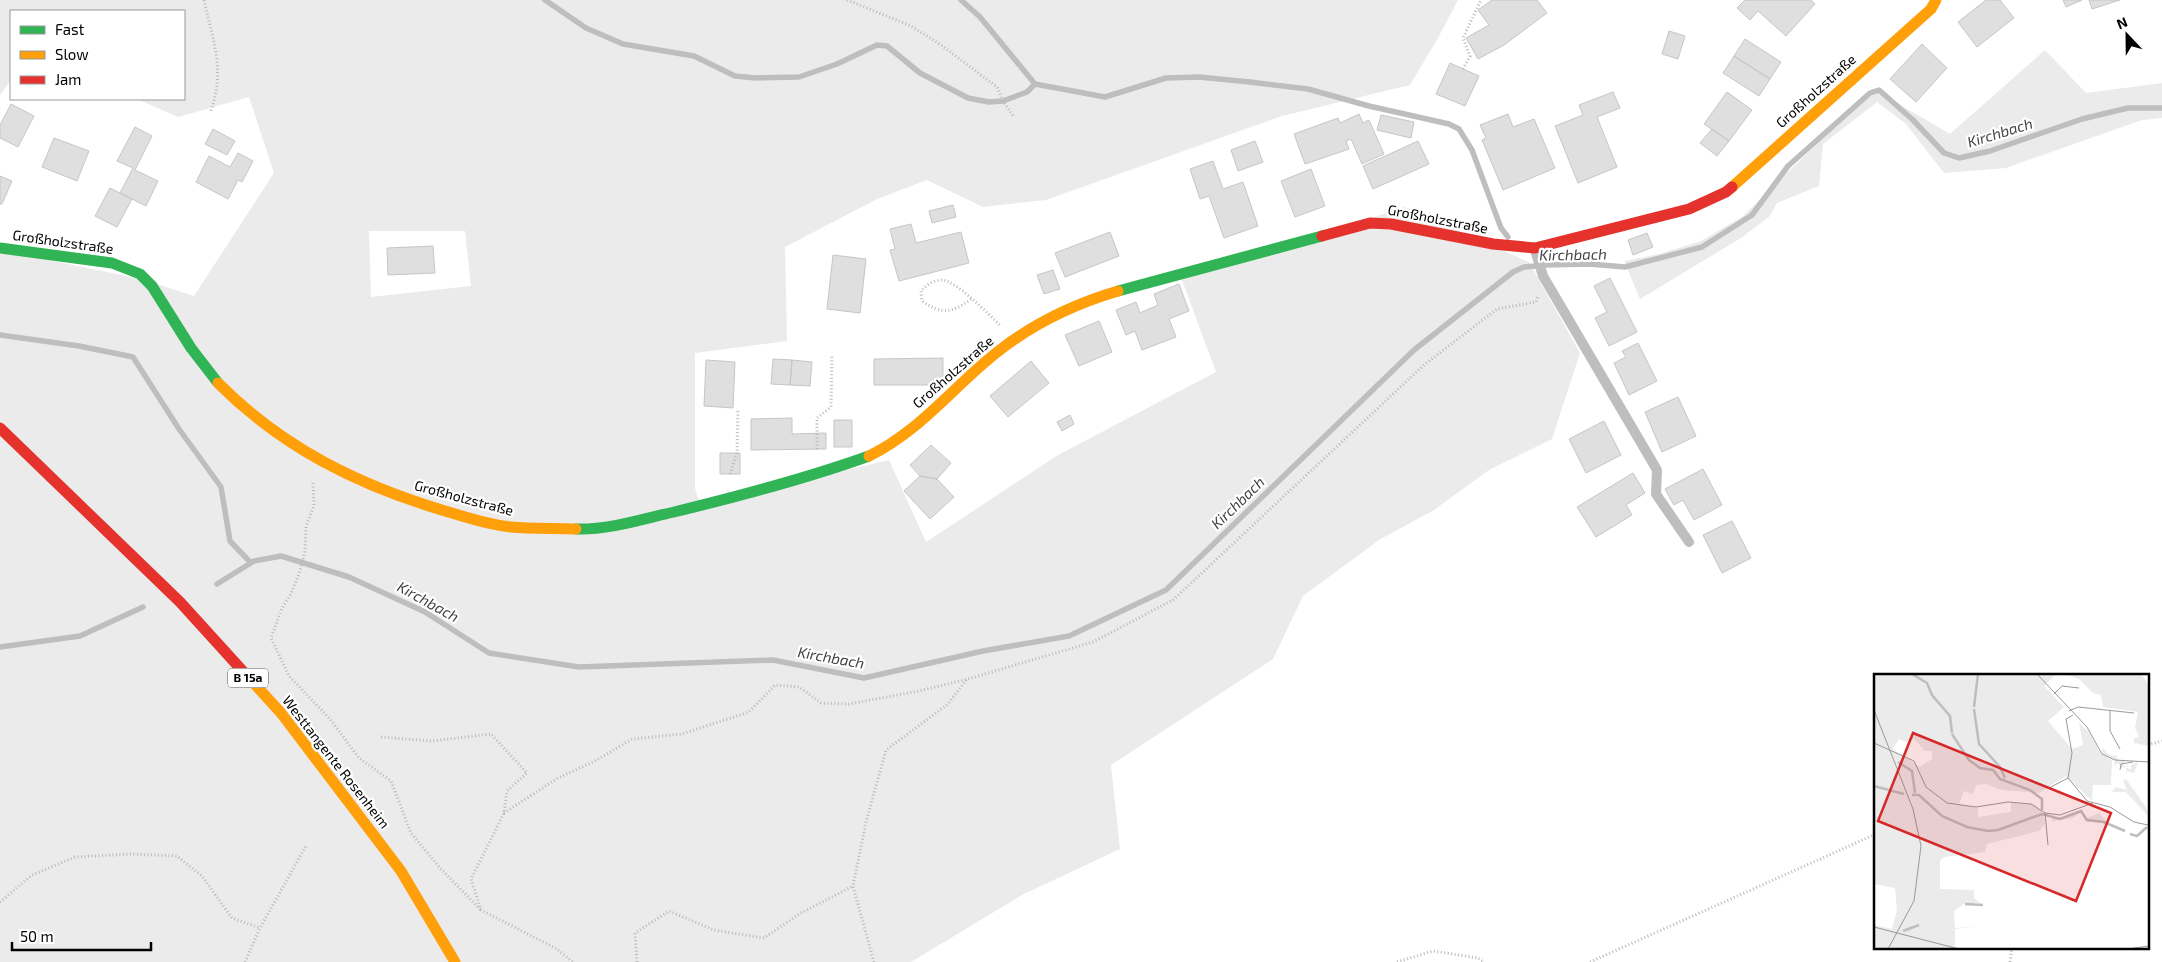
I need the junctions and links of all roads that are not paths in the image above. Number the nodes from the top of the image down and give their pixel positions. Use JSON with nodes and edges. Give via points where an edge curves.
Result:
{"nodes":[{"id":1,"x":1936,"y":0,"type":"edge"},
{"id":2,"x":0,"y":248,"type":"edge"},
{"id":3,"x":1535,"y":248,"type":"junction"},
{"id":4,"x":0,"y":428,"type":"edge"},
{"id":5,"x":1689,"y":542,"type":"dead end"},
{"id":6,"x":455,"y":962,"type":"edge"}],
"edges":[{"from":1,"to":3,"type":"main road","name":"Großholzstraße","via":[[1931,9],[1726,192],[1689,209]]},
{"from":2,"to":3,"type":"main road","name":"Großholzstraße","via":[[112,263],[140,274],[152,286],[191,348],[218,383],[240,405],[322,462],[396,496],[480,521],[510,527],[582,529],[625,524],[760,491],[870,456],[925,418],[971,374],[1016,338],[1060,313],[1104,295],[1370,223],[1392,222],[1478,243]]},
{"from":3,"to":5,"type":"lane","via":[[1543,276],[1657,470],[1656,494]]},
{"from":4,"to":6,"type":"main road","name":"Westtangente Rosenheim","number":"B 15a","via":[[180,602],[281,713],[401,872]]}]}
